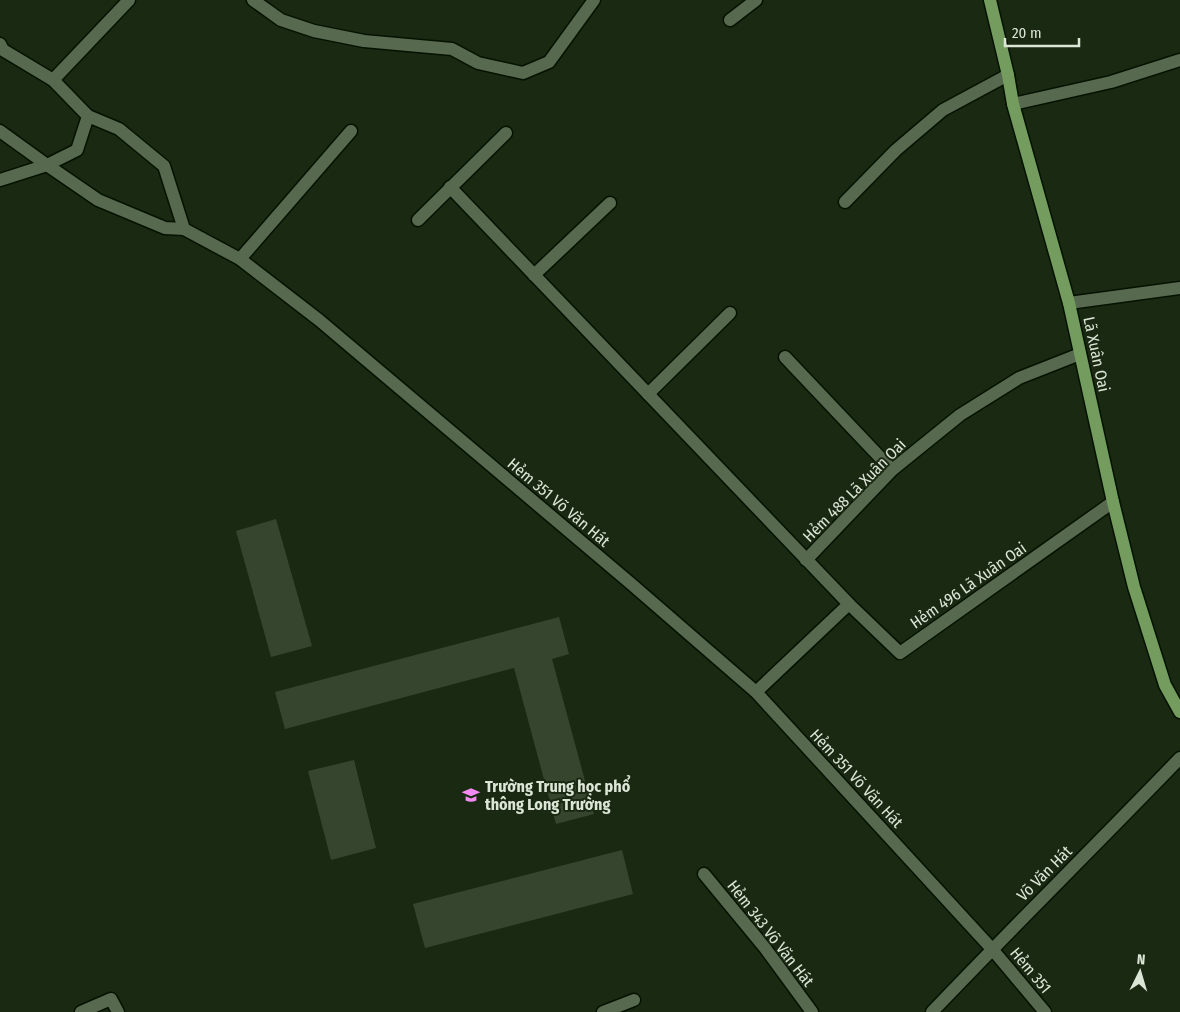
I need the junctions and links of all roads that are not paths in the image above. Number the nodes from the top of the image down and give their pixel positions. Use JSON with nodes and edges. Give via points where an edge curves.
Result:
{"nodes":[{"id":1,"x":130,"y":0,"type":"edge"},
{"id":2,"x":253,"y":0,"type":"edge"},
{"id":3,"x":594,"y":0,"type":"edge"},
{"id":4,"x":756,"y":0,"type":"edge"},
{"id":5,"x":990,"y":0,"type":"edge"},
{"id":6,"x":730,"y":20,"type":"dead end"},
{"id":7,"x":0,"y":44,"type":"edge"},
{"id":8,"x":1180,"y":60,"type":"edge"},
{"id":9,"x":1008,"y":75,"type":"junction"},
{"id":10,"x":53,"y":80,"type":"junction"},
{"id":11,"x":1013,"y":104,"type":"junction"},
{"id":12,"x":88,"y":116,"type":"junction"},
{"id":13,"x":0,"y":131,"type":"edge"},
{"id":14,"x":351,"y":131,"type":"dead end"},
{"id":15,"x":506,"y":133,"type":"dead end"},
{"id":16,"x":47,"y":166,"type":"junction"},
{"id":17,"x":0,"y":180,"type":"edge"},
{"id":18,"x":450,"y":187,"type":"junction"},
{"id":19,"x":845,"y":202,"type":"dead end"},
{"id":20,"x":610,"y":203,"type":"dead end"},
{"id":21,"x":418,"y":220,"type":"dead end"},
{"id":22,"x":184,"y":228,"type":"junction"},
{"id":23,"x":240,"y":260,"type":"junction"},
{"id":24,"x":534,"y":275,"type":"junction"},
{"id":25,"x":1180,"y":288,"type":"edge"},
{"id":26,"x":1069,"y":304,"type":"junction"},
{"id":27,"x":730,"y":313,"type":"dead end"},
{"id":28,"x":1080,"y":354,"type":"junction"},
{"id":29,"x":785,"y":357,"type":"dead end"},
{"id":30,"x":648,"y":394,"type":"junction"},
{"id":31,"x":892,"y":470,"type":"junction"},
{"id":32,"x":1113,"y":502,"type":"junction"},
{"id":33,"x":806,"y":560,"type":"junction"},
{"id":34,"x":849,"y":604,"type":"junction"},
{"id":35,"x":756,"y":692,"type":"junction"},
{"id":36,"x":1180,"y":712,"type":"edge"},
{"id":37,"x":1180,"y":758,"type":"edge"},
{"id":38,"x":704,"y":874,"type":"dead end"},
{"id":39,"x":992,"y":949,"type":"junction"},
{"id":40,"x":634,"y":1000,"type":"dead end"},
{"id":41,"x":82,"y":1012,"type":"edge"},
{"id":42,"x":118,"y":1012,"type":"edge"},
{"id":43,"x":604,"y":1012,"type":"edge"},
{"id":44,"x":812,"y":1012,"type":"edge"},
{"id":45,"x":932,"y":1012,"type":"edge"},
{"id":46,"x":1045,"y":1012,"type":"edge"}],
"edges":[{"from":1,"to":10,"type":"street"},
{"from":2,"to":3,"type":"street","via":[[281,20],[314,31],[364,41],[452,49],[478,63],[523,73],[549,62]]},
{"from":4,"to":6,"type":"street"},
{"from":5,"to":9,"type":"main road","name":"Lã Xuân Oai"},
{"from":7,"to":10,"type":"street","via":[[3,50]]},
{"from":8,"to":11,"type":"street","via":[[1111,82]]},
{"from":9,"to":11,"type":"main road","name":"Lã Xuân Oai"},
{"from":9,"to":19,"type":"street","via":[[943,110],[896,150]]},
{"from":10,"to":12,"type":"street"},
{"from":11,"to":26,"type":"main road","name":"Lã Xuân Oai"},
{"from":12,"to":16,"type":"street","via":[[77,150]]},
{"from":12,"to":22,"type":"street","via":[[118,129],[164,166]]},
{"from":13,"to":16,"type":"street"},
{"from":14,"to":23,"type":"street"},
{"from":15,"to":18,"type":"street"},
{"from":16,"to":17,"type":"street"},
{"from":16,"to":22,"type":"street","via":[[98,200],[165,228]]},
{"from":18,"to":21,"type":"street"},
{"from":18,"to":24,"type":"street"},
{"from":20,"to":24,"type":"street"},
{"from":22,"to":23,"type":"street","name":"Hẻm 351 Võ Văn Hát"},
{"from":23,"to":35,"type":"street","name":"Hẻm 351 Võ Văn Hát","via":[[326,327]]},
{"from":24,"to":30,"type":"street"},
{"from":25,"to":26,"type":"street"},
{"from":26,"to":28,"type":"main road","name":"Lã Xuân Oai"},
{"from":27,"to":30,"type":"street"},
{"from":28,"to":31,"type":"street","name":"Hẻm 488 Lã Xuân Oai","via":[[1019,378],[960,415]]},
{"from":28,"to":32,"type":"main road","name":"Lã Xuân Oai"},
{"from":29,"to":31,"type":"street"},
{"from":30,"to":33,"type":"street"},
{"from":31,"to":33,"type":"street","name":"Hẻm 488 Lã Xuân Oai"},
{"from":32,"to":34,"type":"street","name":"Hẻm 496 Lã Xuân Oai","via":[[900,653]]},
{"from":32,"to":36,"type":"main road","name":"Lã Xuân Oai","via":[[1134,587],[1162,676]]},
{"from":33,"to":34,"type":"street"},
{"from":34,"to":35,"type":"street"},
{"from":35,"to":39,"type":"street","name":"Hẻm 351 Võ Văn Hát"},
{"from":37,"to":39,"type":"street","name":"Võ Văn Hát"},
{"from":38,"to":44,"type":"street","name":"Hẻm 343 Võ Văn Hát"},
{"from":39,"to":45,"type":"street","name":"Võ Văn Hát"},
{"from":39,"to":46,"type":"street","name":"Hẻm 351"},
{"from":40,"to":43,"type":"street"},
{"from":41,"to":42,"type":"street","via":[[112,999]]}]}
